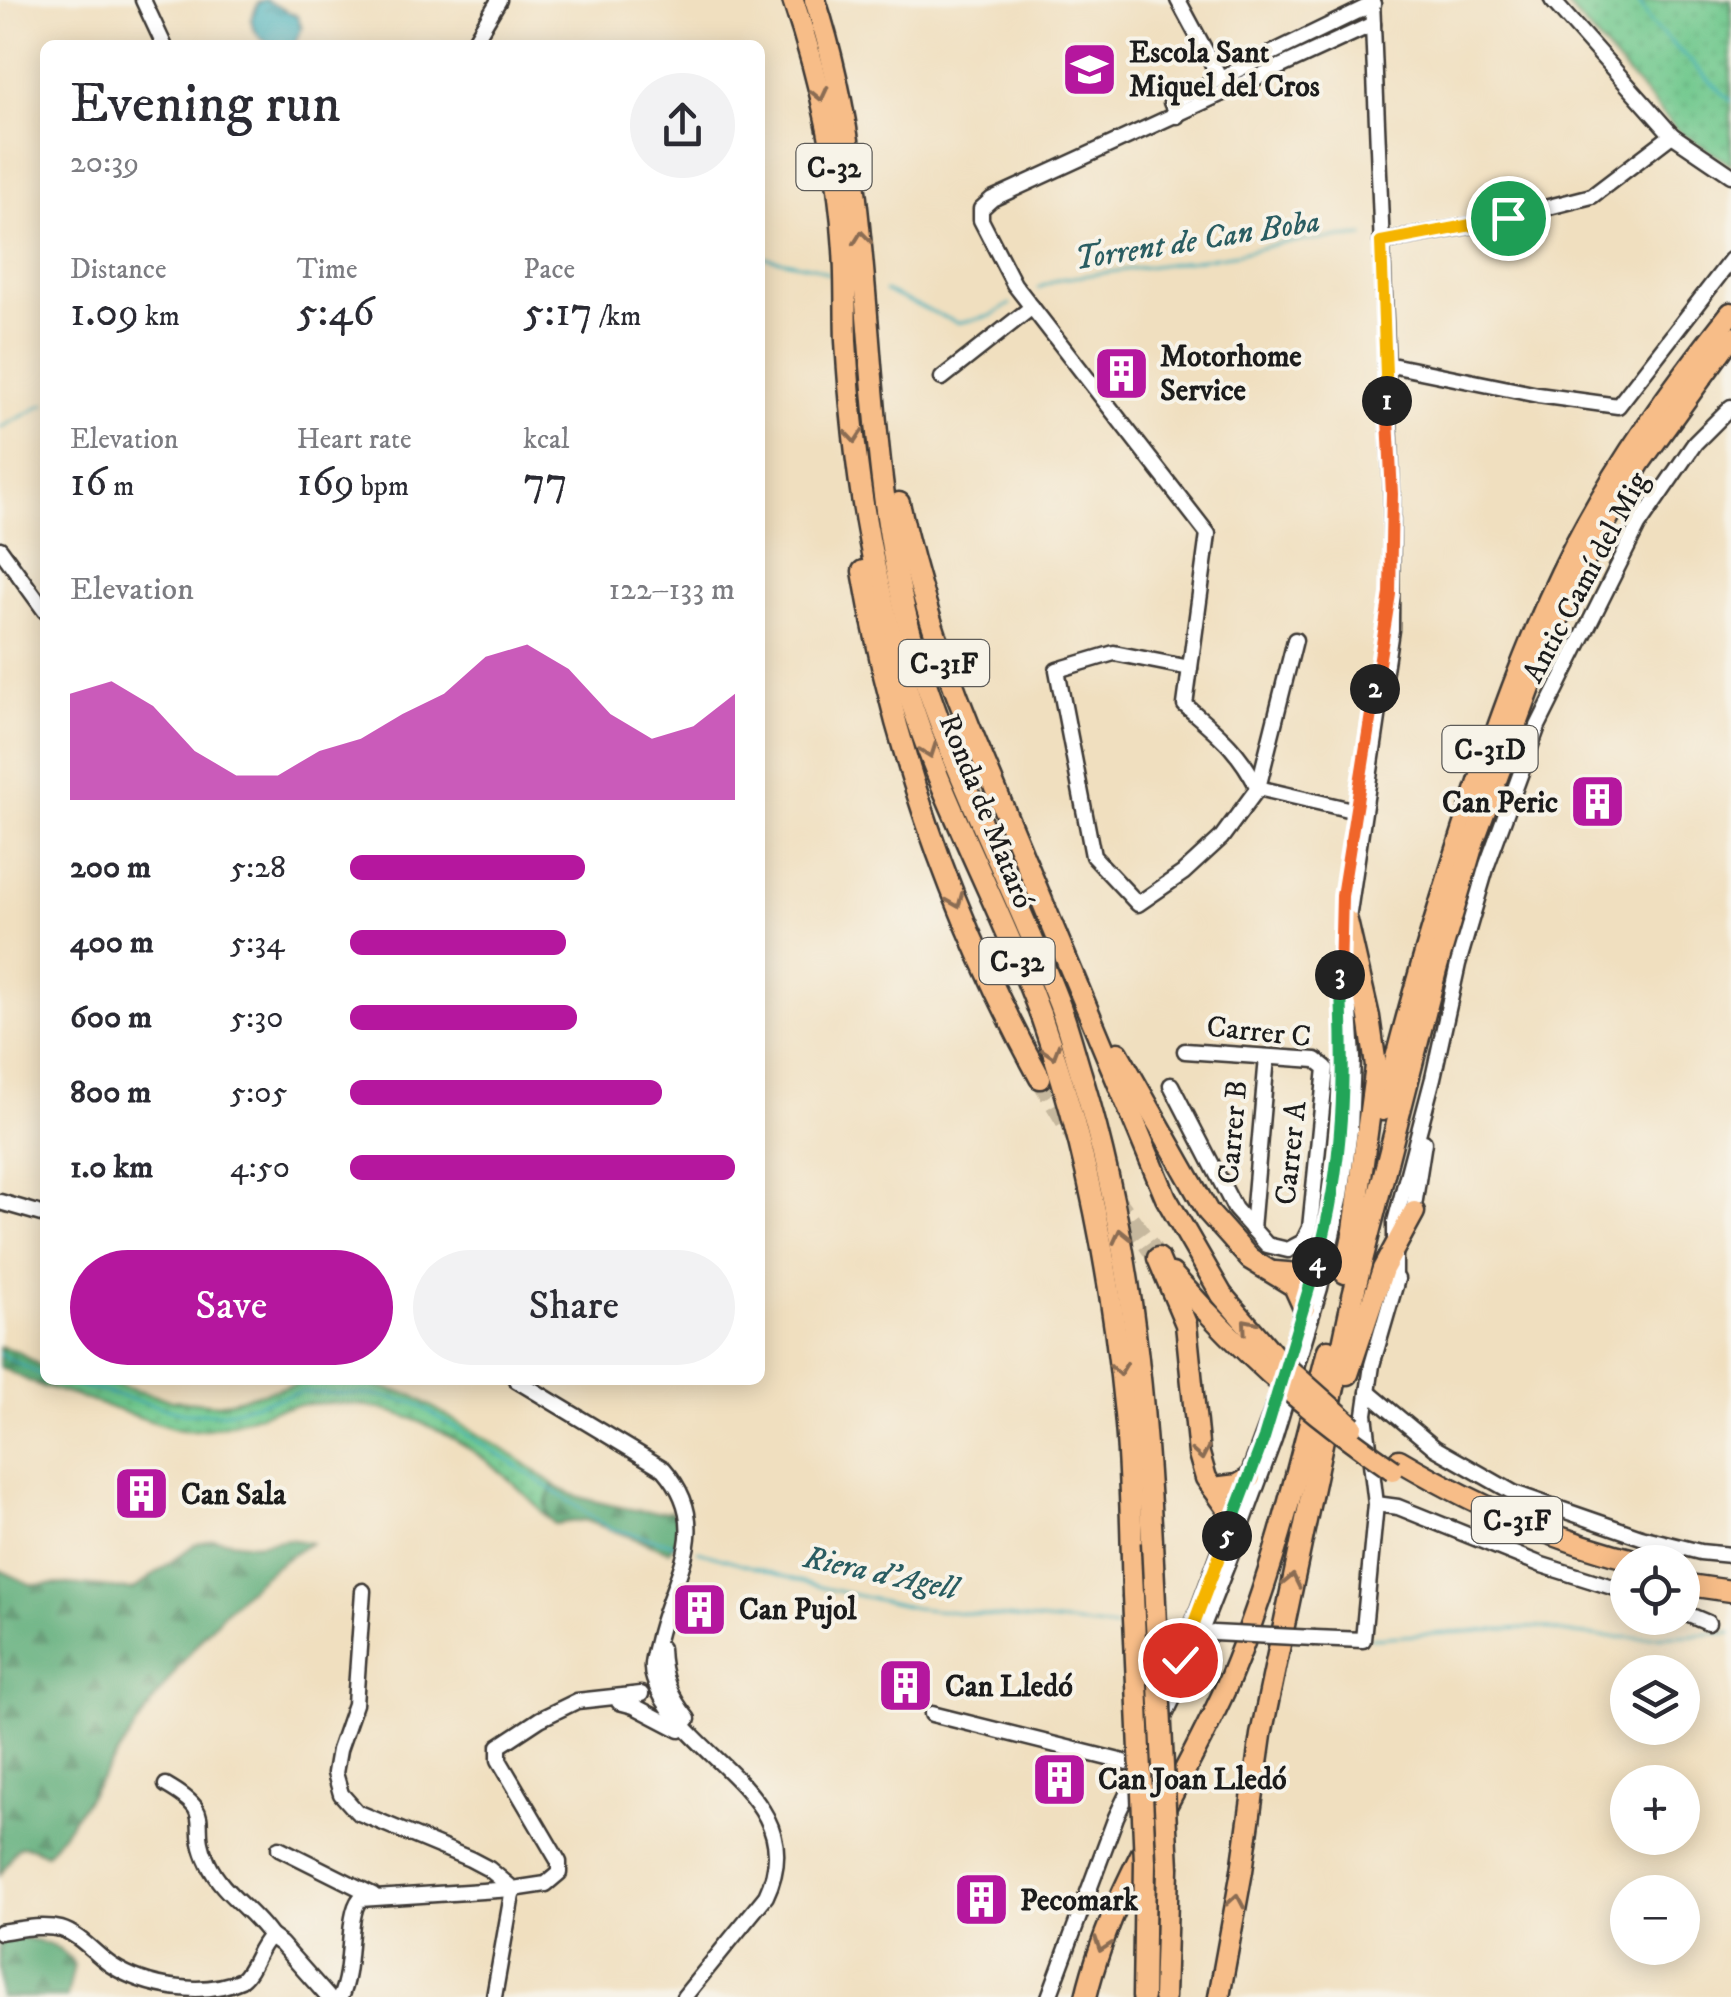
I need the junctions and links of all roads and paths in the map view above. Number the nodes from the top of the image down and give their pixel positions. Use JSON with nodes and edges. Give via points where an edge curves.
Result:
{"nodes":[{"id":1,"x":143,"y":0,"type":"edge"},
{"id":2,"x":498,"y":0,"type":"edge"},
{"id":3,"x":793,"y":0,"type":"edge"},
{"id":4,"x":815,"y":0,"type":"edge"},
{"id":5,"x":1178,"y":0,"type":"edge"},
{"id":6,"x":1552,"y":0,"type":"edge"},
{"id":7,"x":1373,"y":2,"type":"edge"},
{"id":8,"x":1373,"y":24,"type":"junction"},
{"id":9,"x":162,"y":40,"type":"edge"},
{"id":10,"x":475,"y":40,"type":"edge"},
{"id":11,"x":1220,"y":78,"type":"junction"},
{"id":12,"x":1174,"y":109,"type":"junction"},
{"id":13,"x":1672,"y":135,"type":"junction"},
{"id":14,"x":1731,"y":175,"type":"edge"},
{"id":15,"x":1381,"y":242,"type":"junction"},
{"id":16,"x":1731,"y":260,"type":"edge"},
{"id":17,"x":1032,"y":308,"type":"junction"},
{"id":18,"x":1731,"y":313,"type":"edge"},
{"id":19,"x":1731,"y":337,"type":"edge"},
{"id":20,"x":1386,"y":364,"type":"junction"},
{"id":21,"x":942,"y":378,"type":"dead end"},
{"id":22,"x":1731,"y":406,"type":"edge"},
{"id":23,"x":878,"y":447,"type":"junction"},
{"id":24,"x":863,"y":511,"type":"junction"},
{"id":25,"x":0,"y":548,"type":"edge"},
{"id":26,"x":1390,"y":594,"type":"junction"},
{"id":27,"x":40,"y":604,"type":"edge"},
{"id":28,"x":1296,"y":640,"type":"dead end"},
{"id":29,"x":1190,"y":668,"type":"junction"},
{"id":30,"x":1378,"y":722,"type":"junction"},
{"id":31,"x":1258,"y":788,"type":"junction"},
{"id":32,"x":1356,"y":811,"type":"junction"},
{"id":33,"x":1353,"y":856,"type":"junction"},
{"id":34,"x":1347,"y":921,"type":"junction"},
{"id":35,"x":1072,"y":974,"type":"junction"},
{"id":36,"x":1352,"y":1044,"type":"junction"},
{"id":37,"x":1185,"y":1051,"type":"dead end"},
{"id":38,"x":1266,"y":1057,"type":"junction"},
{"id":39,"x":1326,"y":1068,"type":"joint"},
{"id":40,"x":1040,"y":1078,"type":"tunnel mouth"},
{"id":41,"x":1433,"y":1078,"type":"junction"},
{"id":42,"x":1171,"y":1085,"type":"dead end"},
{"id":43,"x":1324,"y":1104,"type":"junction"},
{"id":44,"x":1343,"y":1106,"type":"junction"},
{"id":45,"x":1322,"y":1127,"type":"junction"},
{"id":46,"x":1341,"y":1129,"type":"junction"},
{"id":47,"x":0,"y":1202,"type":"edge"},
{"id":48,"x":1337,"y":1212,"type":"junction"},
{"id":49,"x":1414,"y":1212,"type":"junction"},
{"id":50,"x":1246,"y":1213,"type":"junction"},
{"id":51,"x":40,"y":1214,"type":"edge"},
{"id":52,"x":1252,"y":1229,"type":"joint"},
{"id":53,"x":1354,"y":1230,"type":"junction"},
{"id":54,"x":1394,"y":1248,"type":"junction"},
{"id":55,"x":1318,"y":1261,"type":"junction"},
{"id":56,"x":1267,"y":1270,"type":"junction"},
{"id":57,"x":1395,"y":1285,"type":"junction"},
{"id":58,"x":1304,"y":1308,"type":"junction"},
{"id":59,"x":524,"y":1385,"type":"edge"},
{"id":60,"x":1368,"y":1392,"type":"junction"},
{"id":61,"x":1401,"y":1421,"type":"junction"},
{"id":62,"x":1368,"y":1442,"type":"junction"},
{"id":63,"x":1319,"y":1456,"type":"junction"},
{"id":64,"x":1396,"y":1465,"type":"junction"},
{"id":65,"x":1250,"y":1478,"type":"junction"},
{"id":66,"x":1212,"y":1488,"type":"junction"},
{"id":67,"x":1376,"y":1504,"type":"junction"},
{"id":68,"x":1226,"y":1538,"type":"junction"},
{"id":69,"x":1610,"y":1552,"type":"edge"},
{"id":70,"x":1731,"y":1555,"type":"edge"},
{"id":71,"x":1610,"y":1565,"type":"edge"},
{"id":72,"x":1700,"y":1575,"type":"edge"},
{"id":73,"x":1731,"y":1580,"type":"edge"},
{"id":74,"x":1610,"y":1586,"type":"edge"},
{"id":75,"x":1700,"y":1587,"type":"edge"},
{"id":76,"x":363,"y":1591,"type":"dead end"},
{"id":77,"x":1731,"y":1592,"type":"edge"},
{"id":78,"x":1203,"y":1600,"type":"junction"},
{"id":79,"x":662,"y":1619,"type":"junction"},
{"id":80,"x":1700,"y":1620,"type":"edge"},
{"id":81,"x":1708,"y":1623,"type":"dead end"},
{"id":82,"x":1207,"y":1632,"type":"junction"},
{"id":83,"x":661,"y":1650,"type":"junction"},
{"id":84,"x":1180,"y":1660,"type":"junction"},
{"id":85,"x":648,"y":1696,"type":"junction"},
{"id":86,"x":932,"y":1714,"type":"dead end"},
{"id":87,"x":697,"y":1736,"type":"junction"},
{"id":88,"x":1132,"y":1764,"type":"junction"},
{"id":89,"x":166,"y":1784,"type":"dead end"},
{"id":90,"x":279,"y":1848,"type":"dead end"},
{"id":91,"x":514,"y":1890,"type":"junction"},
{"id":92,"x":373,"y":1895,"type":"junction"},
{"id":93,"x":0,"y":1932,"type":"edge"},
{"id":94,"x":270,"y":1936,"type":"junction"},
{"id":95,"x":328,"y":1997,"type":"edge"},
{"id":96,"x":340,"y":1997,"type":"edge"},
{"id":97,"x":494,"y":1997,"type":"edge"},
{"id":98,"x":684,"y":1997,"type":"edge"},
{"id":99,"x":1041,"y":1997,"type":"edge"},
{"id":100,"x":1048,"y":1997,"type":"edge"},
{"id":101,"x":1086,"y":1997,"type":"edge"},
{"id":102,"x":1142,"y":1997,"type":"edge"},
{"id":103,"x":1164,"y":1997,"type":"edge"},
{"id":104,"x":1219,"y":1997,"type":"edge"}],
"edges":[{"from":1,"to":9,"type":"street"},
{"from":2,"to":10,"type":"street"},
{"from":3,"to":24,"type":"highway","name":"Ronda de Mataró","number":"C-32","one_way":true,"via":[[836,176]]},
{"from":23,"to":4,"type":"highway","name":"Ronda de Mataró","number":"C-32","one_way":true,"via":[[864,248],[845,107]]},
{"from":5,"to":11,"type":"street"},
{"from":6,"to":13,"type":"street"},
{"from":7,"to":8,"type":"street"},
{"from":7,"to":11,"type":"street"},
{"from":8,"to":12,"type":"street"},
{"from":8,"to":15,"type":"street"},
{"from":11,"to":12,"type":"street"},
{"from":12,"to":17,"type":"street","via":[[981,209],[987,234]]},
{"from":13,"to":14,"type":"street"},
{"from":13,"to":15,"type":"street","via":[[1592,196]]},
{"from":15,"to":20,"type":"street"},
{"from":16,"to":20,"type":"street","via":[[1618,406]]},
{"from":17,"to":21,"type":"street"},
{"from":17,"to":29,"type":"street","via":[[1208,534]]},
{"from":18,"to":53,"type":"highway","number":"C-31D","via":[[1616,472],[1529,644],[1440,901]]},
{"from":19,"to":63,"type":"highway","number":"C-31D","via":[[1648,452],[1589,550],[1502,758],[1432,981]]},
{"from":20,"to":26,"type":"street"},
{"from":22,"to":41,"type":"street","name":"Antic Camí del Mig","via":[[1695,443],[1638,526],[1538,726],[1463,947]]},
{"from":23,"to":35,"type":"highway","number":"C-31F","via":[[890,464],[941,656]]},
{"from":103,"to":23,"type":"highway","name":"Ronda de Mataró","number":"C-32","one_way":true,"bridge":true,"via":[[1168,1868],[1146,1416],[1128,1268],[1060,1004],[958,768],[912,638]]},
{"from":24,"to":40,"type":"highway","number":"C-31F","one_way":true,"via":[[856,524],[859,551],[902,754],[981,962]]},
{"from":24,"to":102,"type":"highway","name":"Ronda de Mataró","number":"C-32","one_way":true,"bridge":true,"via":[[912,705],[1041,1017],[1074,1124],[1109,1285],[1125,1417],[1145,1861]]},
{"from":25,"to":27,"type":"street"},
{"from":26,"to":30,"type":"street"},
{"from":26,"to":32,"type":"street"},
{"from":28,"to":31,"type":"street"},
{"from":29,"to":31,"type":"street","via":[[1184,705],[1231,745]]},
{"from":29,"to":31,"type":"street","via":[[1114,653],[1057,670],[1093,856],[1138,904],[1221,838]]},
{"from":30,"to":32,"type":"street"},
{"from":30,"to":33,"type":"street"},
{"from":31,"to":32,"type":"street"},
{"from":32,"to":33,"type":"street"},
{"from":33,"to":34,"type":"street"},
{"from":33,"to":44,"type":"street","via":[[1339,921]]},
{"from":34,"to":36,"type":"street"},
{"from":34,"to":53,"type":"highway","via":[[1376,1066]]},
{"from":35,"to":56,"type":"highway","via":[[1208,1212]]},
{"from":64,"to":35,"type":"highway","number":"C-31F","one_way":true,"bridge":true,"via":[[1278,1360],[1222,1295],[1166,1198]]},
{"from":36,"to":44,"type":"street"},
{"from":36,"to":48,"type":"street","via":[[1350,1130]]},
{"from":37,"to":38,"type":"street","name":"Carrer C"},
{"from":38,"to":39,"type":"street","name":"Carrer C","via":[[1316,1060]]},
{"from":38,"to":50,"type":"street","name":"Carrer B"},
{"from":39,"to":43,"type":"street","name":"Carrer A"},
{"from":41,"to":49,"type":"street","name":"Antic Camí del Mig"},
{"from":41,"to":54,"type":"street","name":"Antic Camí del Mig"},
{"from":42,"to":50,"type":"street"},
{"from":43,"to":44,"type":"street"},
{"from":43,"to":45,"type":"street","name":"Carrer A"},
{"from":44,"to":46,"type":"street"},
{"from":45,"to":46,"type":"street"},
{"from":45,"to":52,"type":"street","name":"Carrer A","via":[[1304,1242],[1288,1250],[1268,1245]]},
{"from":46,"to":48,"type":"street"},
{"from":46,"to":55,"type":"street"},
{"from":47,"to":51,"type":"street"},
{"from":48,"to":82,"type":"street","via":[[1274,1440]]},
{"from":49,"to":54,"type":"highway"},
{"from":49,"to":57,"type":"street","name":"Antic Camí del Mig"},
{"from":50,"to":52,"type":"street","name":"Carrer B"},
{"from":53,"to":101,"type":"highway","number":"C-31D","one_way":true,"via":[[1259,1602],[1229,1680],[1104,1937]]},
{"from":54,"to":57,"type":"street","name":"Antic Camí del Mig"},
{"from":54,"to":63,"type":"highway"},
{"from":55,"to":56,"type":"highway","via":[[1298,1274]]},
{"from":55,"to":58,"type":"street"},
{"from":56,"to":58,"type":"highway","via":[[1294,1286]]},
{"from":57,"to":60,"type":"street","name":"Antic Camí del Mig"},
{"from":58,"to":65,"type":"street"},
{"from":59,"to":79,"type":"street","via":[[674,1480],[688,1508],[690,1533]]},
{"from":60,"to":61,"type":"street"},
{"from":60,"to":62,"type":"street","name":"Antic Camí del Mig"},
{"from":61,"to":62,"type":"street","via":[[1380,1423]]},
{"from":61,"to":70,"type":"street","via":[[1514,1493],[1641,1537]]},
{"from":62,"to":67,"type":"street","name":"Antic Camí del Mig"},
{"from":104,"to":63,"type":"highway","number":"C-31D","one_way":true,"via":[[1261,1735]]},
{"from":64,"to":66,"type":"highway","number":"C-31F","one_way":true,"bridge":true,"via":[[1336,1431],[1268,1374],[1158,1258],[1186,1324],[1199,1454]]},
{"from":64,"to":69,"type":"highway","number":"C-31F"},
{"from":64,"to":71,"type":"highway","number":"C-31F","via":[[1488,1522]]},
{"from":65,"to":66,"type":"highway"},
{"from":65,"to":68,"type":"street"},
{"from":66,"to":68,"type":"highway","via":[[1228,1509]]},
{"from":67,"to":74,"type":"street"},
{"from":67,"to":82,"type":"street","name":"Antic Camí del Mig","bridge":true,"via":[[1363,1640]]},
{"from":68,"to":78,"type":"street"},
{"from":72,"to":73,"type":"highway"},
{"from":75,"to":77,"type":"highway"},
{"from":76,"to":91,"type":"street","via":[[355,1704],[335,1773],[341,1794],[357,1812],[470,1860]]},
{"from":78,"to":82,"type":"street","via":[[1199,1624]]},
{"from":78,"to":84,"type":"street"},
{"from":79,"to":83,"type":"street"},
{"from":79,"to":85,"type":"street"},
{"from":80,"to":81,"type":"street"},
{"from":82,"to":84,"type":"street","via":[[1195,1636]]},
{"from":82,"to":100,"type":"street","via":[[1116,1818]]},
{"from":83,"to":85,"type":"street"},
{"from":83,"to":87,"type":"street","via":[[672,1698]]},
{"from":84,"to":88,"type":"street"},
{"from":85,"to":87,"type":"street"},
{"from":85,"to":87,"type":"street"},
{"from":85,"to":91,"type":"street","via":[[577,1701],[498,1746],[499,1760],[559,1862],[553,1881]]},
{"from":86,"to":88,"type":"street"},
{"from":87,"to":98,"type":"street","via":[[759,1803],[777,1861],[766,1896]]},
{"from":88,"to":99,"type":"street"},
{"from":89,"to":94,"type":"street","via":[[199,1809],[203,1852],[220,1885]]},
{"from":90,"to":92,"type":"street"},
{"from":91,"to":92,"type":"street"},
{"from":91,"to":97,"type":"street"},
{"from":92,"to":96,"type":"street","via":[[360,1898],[352,1910],[352,1948]]},
{"from":93,"to":94,"type":"street","via":[[66,1930],[114,1967],[160,1990],[192,1996],[244,1978]]},
{"from":94,"to":95,"type":"street"}]}
